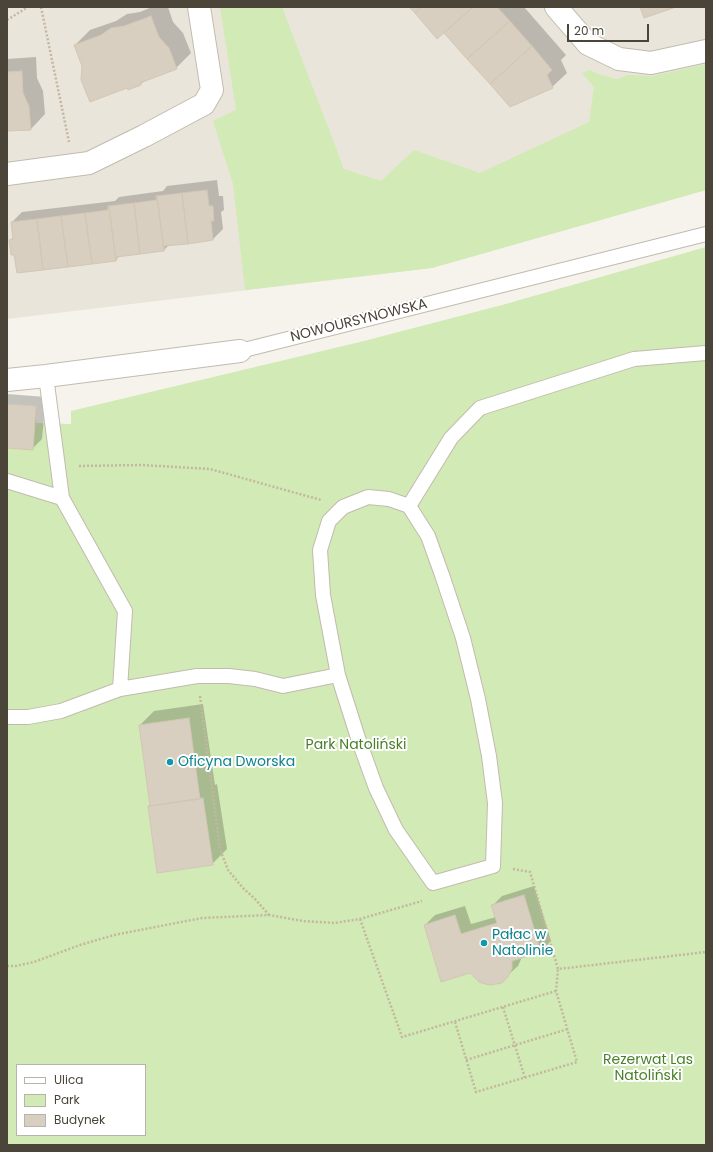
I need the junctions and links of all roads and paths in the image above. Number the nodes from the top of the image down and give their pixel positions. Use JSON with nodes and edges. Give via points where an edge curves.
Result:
{"nodes":[{"id":1,"x":28,"y":7,"type":"edge"},
{"id":2,"x":41,"y":7,"type":"edge"},
{"id":3,"x":199,"y":7,"type":"edge"},
{"id":4,"x":556,"y":7,"type":"edge"},
{"id":5,"x":7,"y":20,"type":"edge"},
{"id":6,"x":706,"y":51,"type":"edge"},
{"id":7,"x":74,"y":165,"type":"junction"},
{"id":8,"x":7,"y":174,"type":"edge"},
{"id":9,"x":706,"y":234,"type":"edge"},
{"id":10,"x":240,"y":351,"type":"joint"},
{"id":11,"x":706,"y":353,"type":"edge"},
{"id":12,"x":46,"y":376,"type":"junction"},
{"id":13,"x":7,"y":380,"type":"edge"},
{"id":14,"x":58,"y":467,"type":"junction"},
{"id":15,"x":7,"y":481,"type":"edge"},
{"id":16,"x":62,"y":498,"type":"junction"},
{"id":17,"x":409,"y":506,"type":"junction"},
{"id":18,"x":343,"y":507,"type":"junction"},
{"id":19,"x":338,"y":675,"type":"junction"},
{"id":20,"x":197,"y":676,"type":"junction"},
{"id":21,"x":120,"y":690,"type":"junction"},
{"id":22,"x":7,"y":717,"type":"edge"},
{"id":23,"x":493,"y":866,"type":"junction"},
{"id":24,"x":433,"y":883,"type":"junction"},
{"id":25,"x":269,"y":915,"type":"junction"},
{"id":26,"x":360,"y":920,"type":"junction"},
{"id":27,"x":706,"y":952,"type":"edge"},
{"id":28,"x":7,"y":966,"type":"edge"},
{"id":29,"x":558,"y":970,"type":"junction"},
{"id":30,"x":556,"y":991,"type":"junction"},
{"id":31,"x":503,"y":1007,"type":"junction"},
{"id":32,"x":455,"y":1022,"type":"junction"},
{"id":33,"x":568,"y":1029,"type":"junction"},
{"id":34,"x":515,"y":1046,"type":"junction"},
{"id":35,"x":466,"y":1060,"type":"junction"},
{"id":36,"x":525,"y":1078,"type":"junction"}],
"edges":[{"from":1,"to":5,"type":"path"},
{"from":2,"to":7,"type":"path"},
{"from":3,"to":7,"type":"street","via":[[212,90],[204,104],[89,163]]},
{"from":4,"to":6,"type":"street","via":[[588,44],[619,59],[651,63]]},
{"from":7,"to":8,"type":"street"},
{"from":9,"to":10,"type":"lane","name":"NOWOURSYNOWSKA"},
{"from":10,"to":12,"type":"street","name":"NOWOURSYNOWSKA"},
{"from":11,"to":17,"type":"lane","via":[[634,359],[480,408],[451,438]]},
{"from":12,"to":13,"type":"street","name":"NOWOURSYNOWSKA"},
{"from":12,"to":14,"type":"lane"},
{"from":14,"to":16,"type":"lane"},
{"from":14,"to":18,"type":"path","via":[[142,465],[210,469]]},
{"from":15,"to":16,"type":"lane"},
{"from":16,"to":21,"type":"lane","via":[[125,611]]},
{"from":17,"to":18,"type":"lane","via":[[390,499],[368,497]]},
{"from":17,"to":23,"type":"lane","via":[[428,536],[442,575],[463,638],[478,699],[495,803]]},
{"from":18,"to":19,"type":"lane","via":[[329,521],[320,550],[323,595]]},
{"from":19,"to":20,"type":"lane","via":[[283,686],[229,676]]},
{"from":19,"to":24,"type":"lane","via":[[358,741],[376,788],[396,830]]},
{"from":20,"to":21,"type":"lane"},
{"from":20,"to":25,"type":"path","via":[[220,849],[228,870]]},
{"from":21,"to":22,"type":"lane","via":[[61,711],[28,717]]},
{"from":23,"to":24,"type":"lane"},
{"from":23,"to":29,"type":"path","via":[[530,872]]},
{"from":24,"to":26,"type":"path","via":[[422,901]]},
{"from":25,"to":26,"type":"path","via":[[334,923]]},
{"from":25,"to":28,"type":"path","via":[[202,918],[114,935],[34,962]]},
{"from":26,"to":32,"type":"path","via":[[402,1037]]},
{"from":27,"to":29,"type":"path"},
{"from":29,"to":30,"type":"path"},
{"from":30,"to":31,"type":"path"},
{"from":30,"to":33,"type":"path"},
{"from":31,"to":32,"type":"path"},
{"from":31,"to":34,"type":"path"},
{"from":32,"to":35,"type":"path"},
{"from":33,"to":34,"type":"path"},
{"from":33,"to":36,"type":"path","via":[[577,1062]]},
{"from":34,"to":35,"type":"path"},
{"from":34,"to":36,"type":"path"},
{"from":35,"to":36,"type":"path","via":[[476,1092]]}]}
